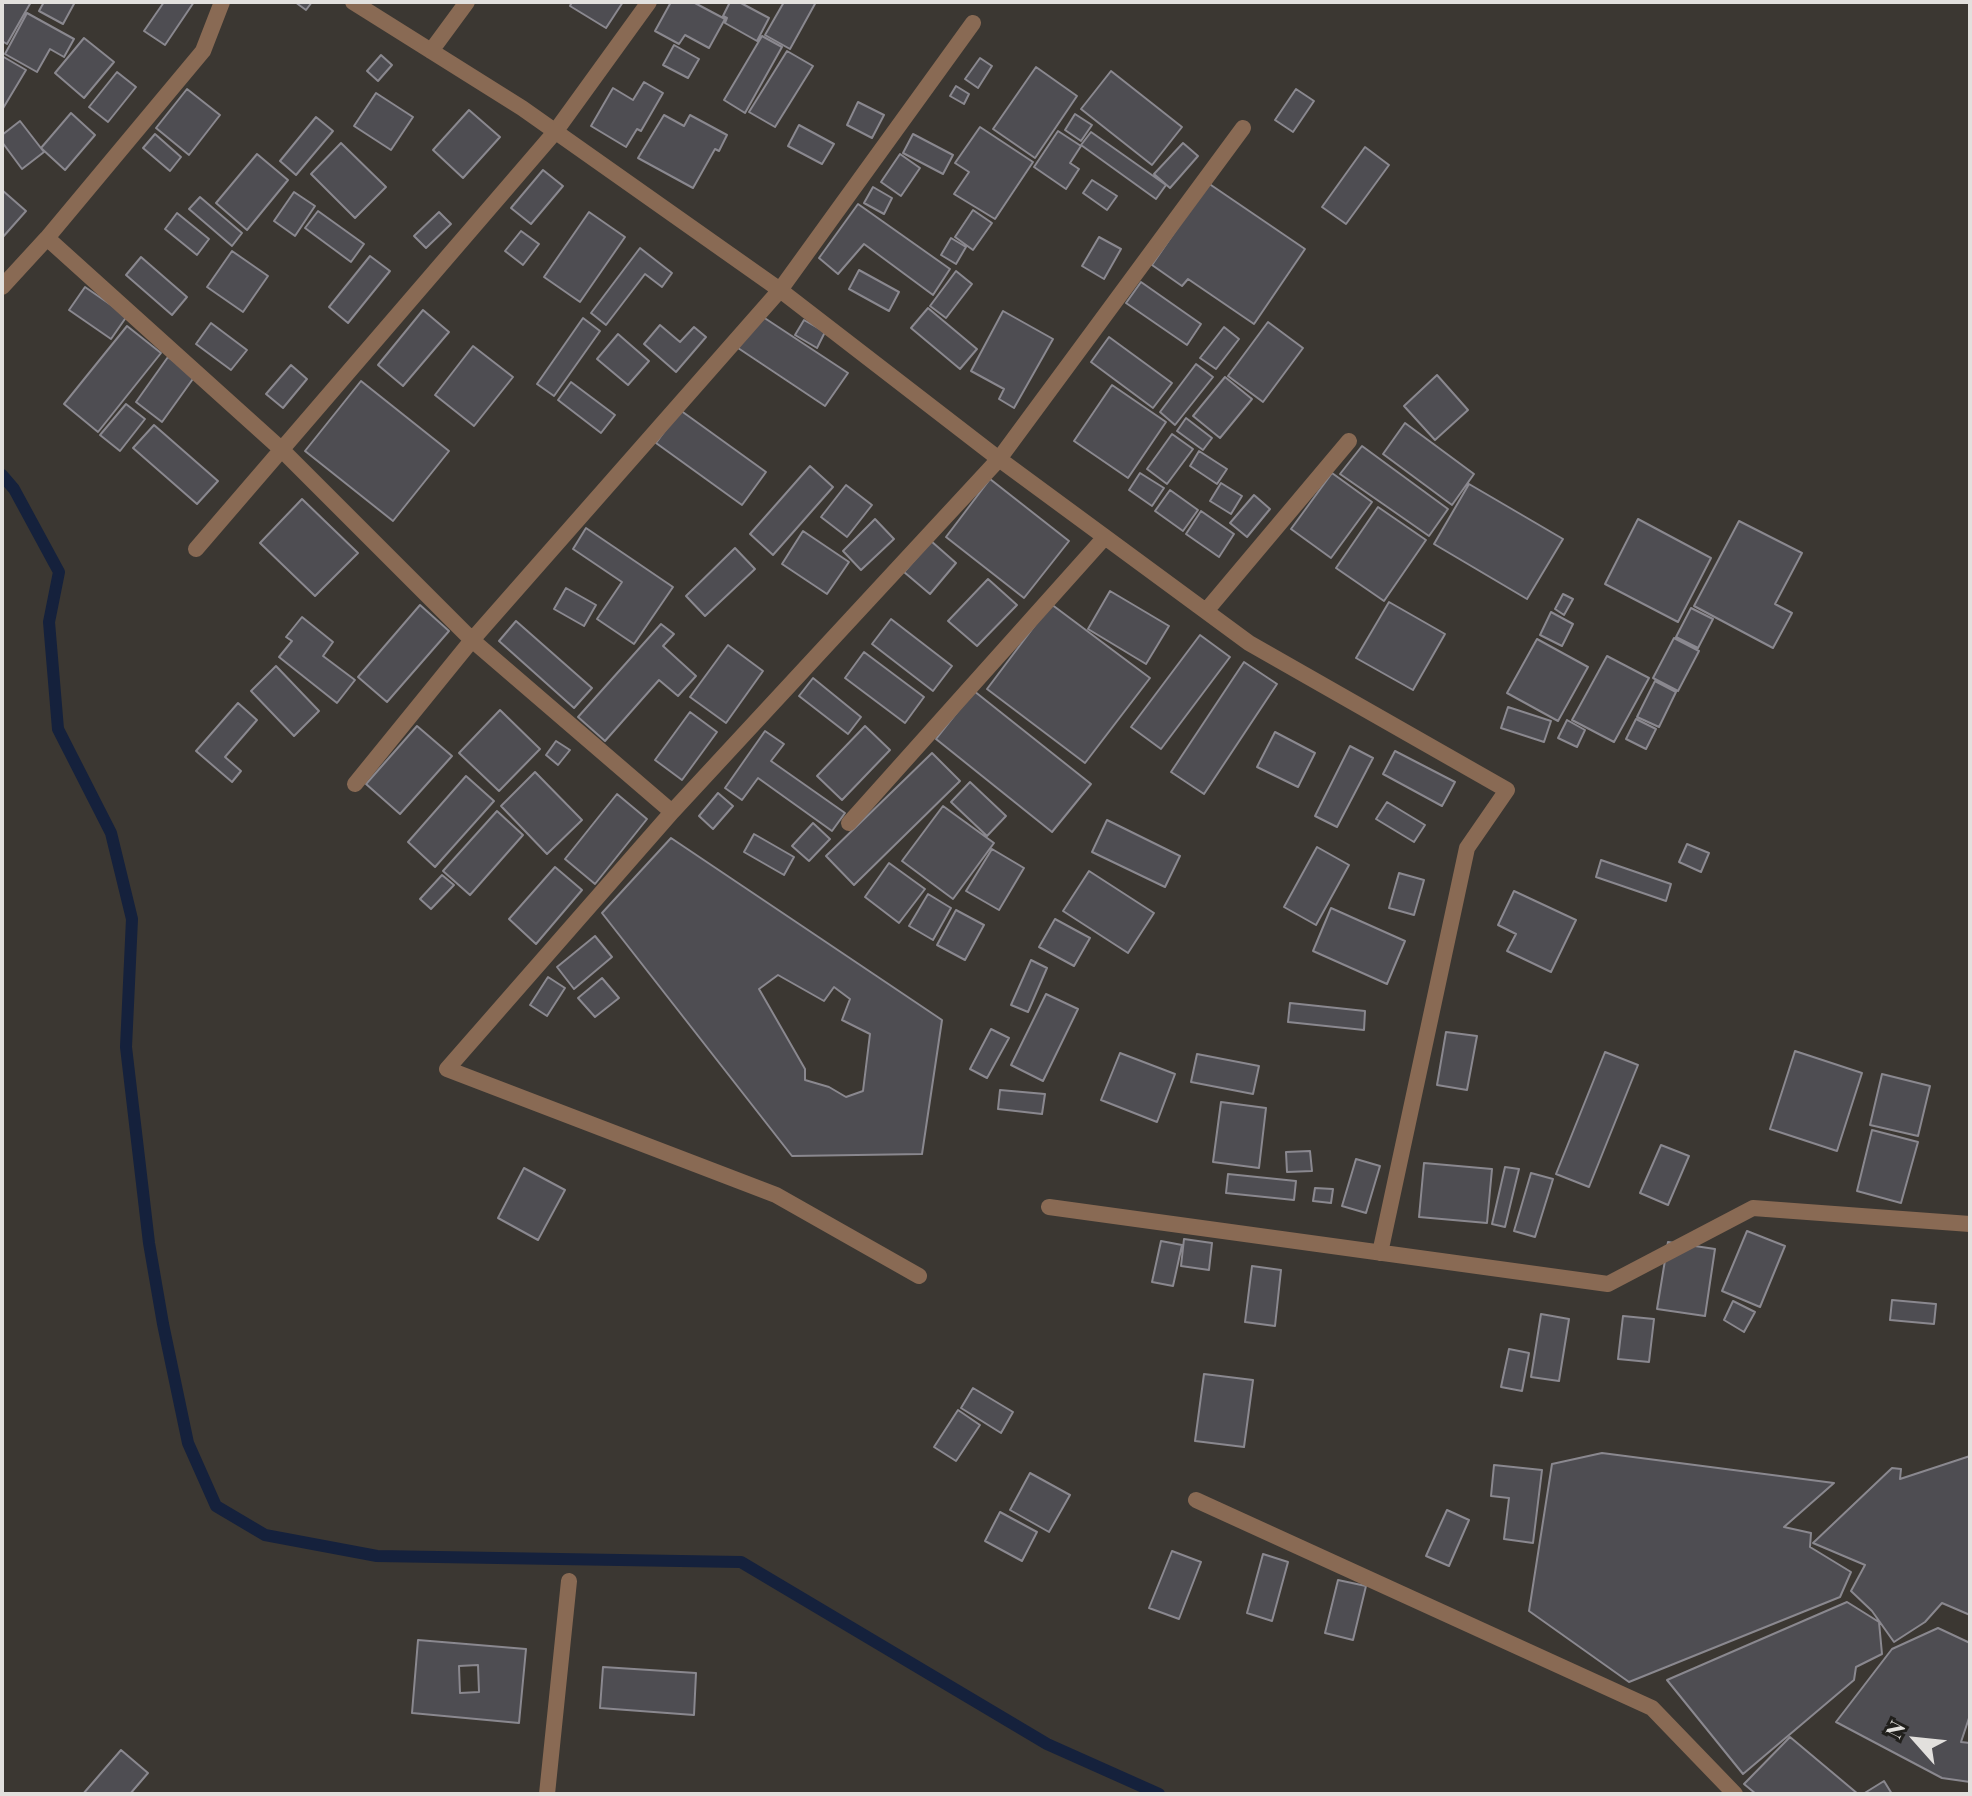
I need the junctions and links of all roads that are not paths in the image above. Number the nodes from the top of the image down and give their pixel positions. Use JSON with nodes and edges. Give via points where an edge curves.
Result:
{"nodes":[{"id":1,"x":222,"y":2,"type":"edge"},
{"id":2,"x":353,"y":2,"type":"edge"},
{"id":3,"x":467,"y":2,"type":"edge"},
{"id":4,"x":649,"y":2,"type":"edge"},
{"id":5,"x":973,"y":23,"type":"dead end"},
{"id":6,"x":431,"y":51,"type":"junction"},
{"id":7,"x":1243,"y":128,"type":"dead end"},
{"id":8,"x":555,"y":132,"type":"junction"},
{"id":9,"x":47,"y":238,"type":"junction"},
{"id":10,"x":2,"y":287,"type":"edge"},
{"id":11,"x":780,"y":290,"type":"junction"},
{"id":12,"x":1349,"y":441,"type":"dead end"},
{"id":13,"x":281,"y":449,"type":"junction"},
{"id":14,"x":999,"y":459,"type":"junction"},
{"id":15,"x":1105,"y":537,"type":"junction"},
{"id":16,"x":196,"y":549,"type":"dead end"},
{"id":17,"x":1206,"y":611,"type":"junction"},
{"id":18,"x":472,"y":640,"type":"junction"},
{"id":19,"x":355,"y":784,"type":"dead end"},
{"id":20,"x":672,"y":812,"type":"junction"},
{"id":21,"x":849,"y":823,"type":"dead end"},
{"id":22,"x":1049,"y":1207,"type":"dead end"},
{"id":23,"x":1970,"y":1224,"type":"edge"},
{"id":24,"x":1380,"y":1253,"type":"junction"},
{"id":25,"x":919,"y":1276,"type":"dead end"},
{"id":26,"x":1196,"y":1500,"type":"dead end"},
{"id":27,"x":569,"y":1581,"type":"dead end"},
{"id":28,"x":547,"y":1794,"type":"edge"},
{"id":29,"x":1735,"y":1794,"type":"edge"}],
"edges":[{"from":1,"to":9,"type":"street","via":[[203,51]]},
{"from":2,"to":6,"type":"street"},
{"from":3,"to":6,"type":"street"},
{"from":4,"to":8,"type":"street"},
{"from":5,"to":11,"type":"street"},
{"from":6,"to":8,"type":"street"},
{"from":7,"to":14,"type":"street"},
{"from":8,"to":11,"type":"street"},
{"from":8,"to":13,"type":"street"},
{"from":9,"to":10,"type":"street"},
{"from":9,"to":13,"type":"street"},
{"from":11,"to":14,"type":"street"},
{"from":11,"to":18,"type":"street"},
{"from":12,"to":17,"type":"street"},
{"from":13,"to":16,"type":"street"},
{"from":13,"to":18,"type":"street"},
{"from":14,"to":15,"type":"street"},
{"from":14,"to":20,"type":"street"},
{"from":15,"to":17,"type":"street"},
{"from":15,"to":21,"type":"street"},
{"from":17,"to":24,"type":"street","via":[[1249,643],[1507,790],[1467,848]]},
{"from":18,"to":19,"type":"street"},
{"from":18,"to":20,"type":"street"},
{"from":20,"to":25,"type":"street","via":[[447,1069],[776,1195]]},
{"from":22,"to":24,"type":"street"},
{"from":23,"to":24,"type":"street","via":[[1753,1208],[1608,1284]]},
{"from":26,"to":29,"type":"street","via":[[1652,1708]]},
{"from":27,"to":28,"type":"street"}]}
